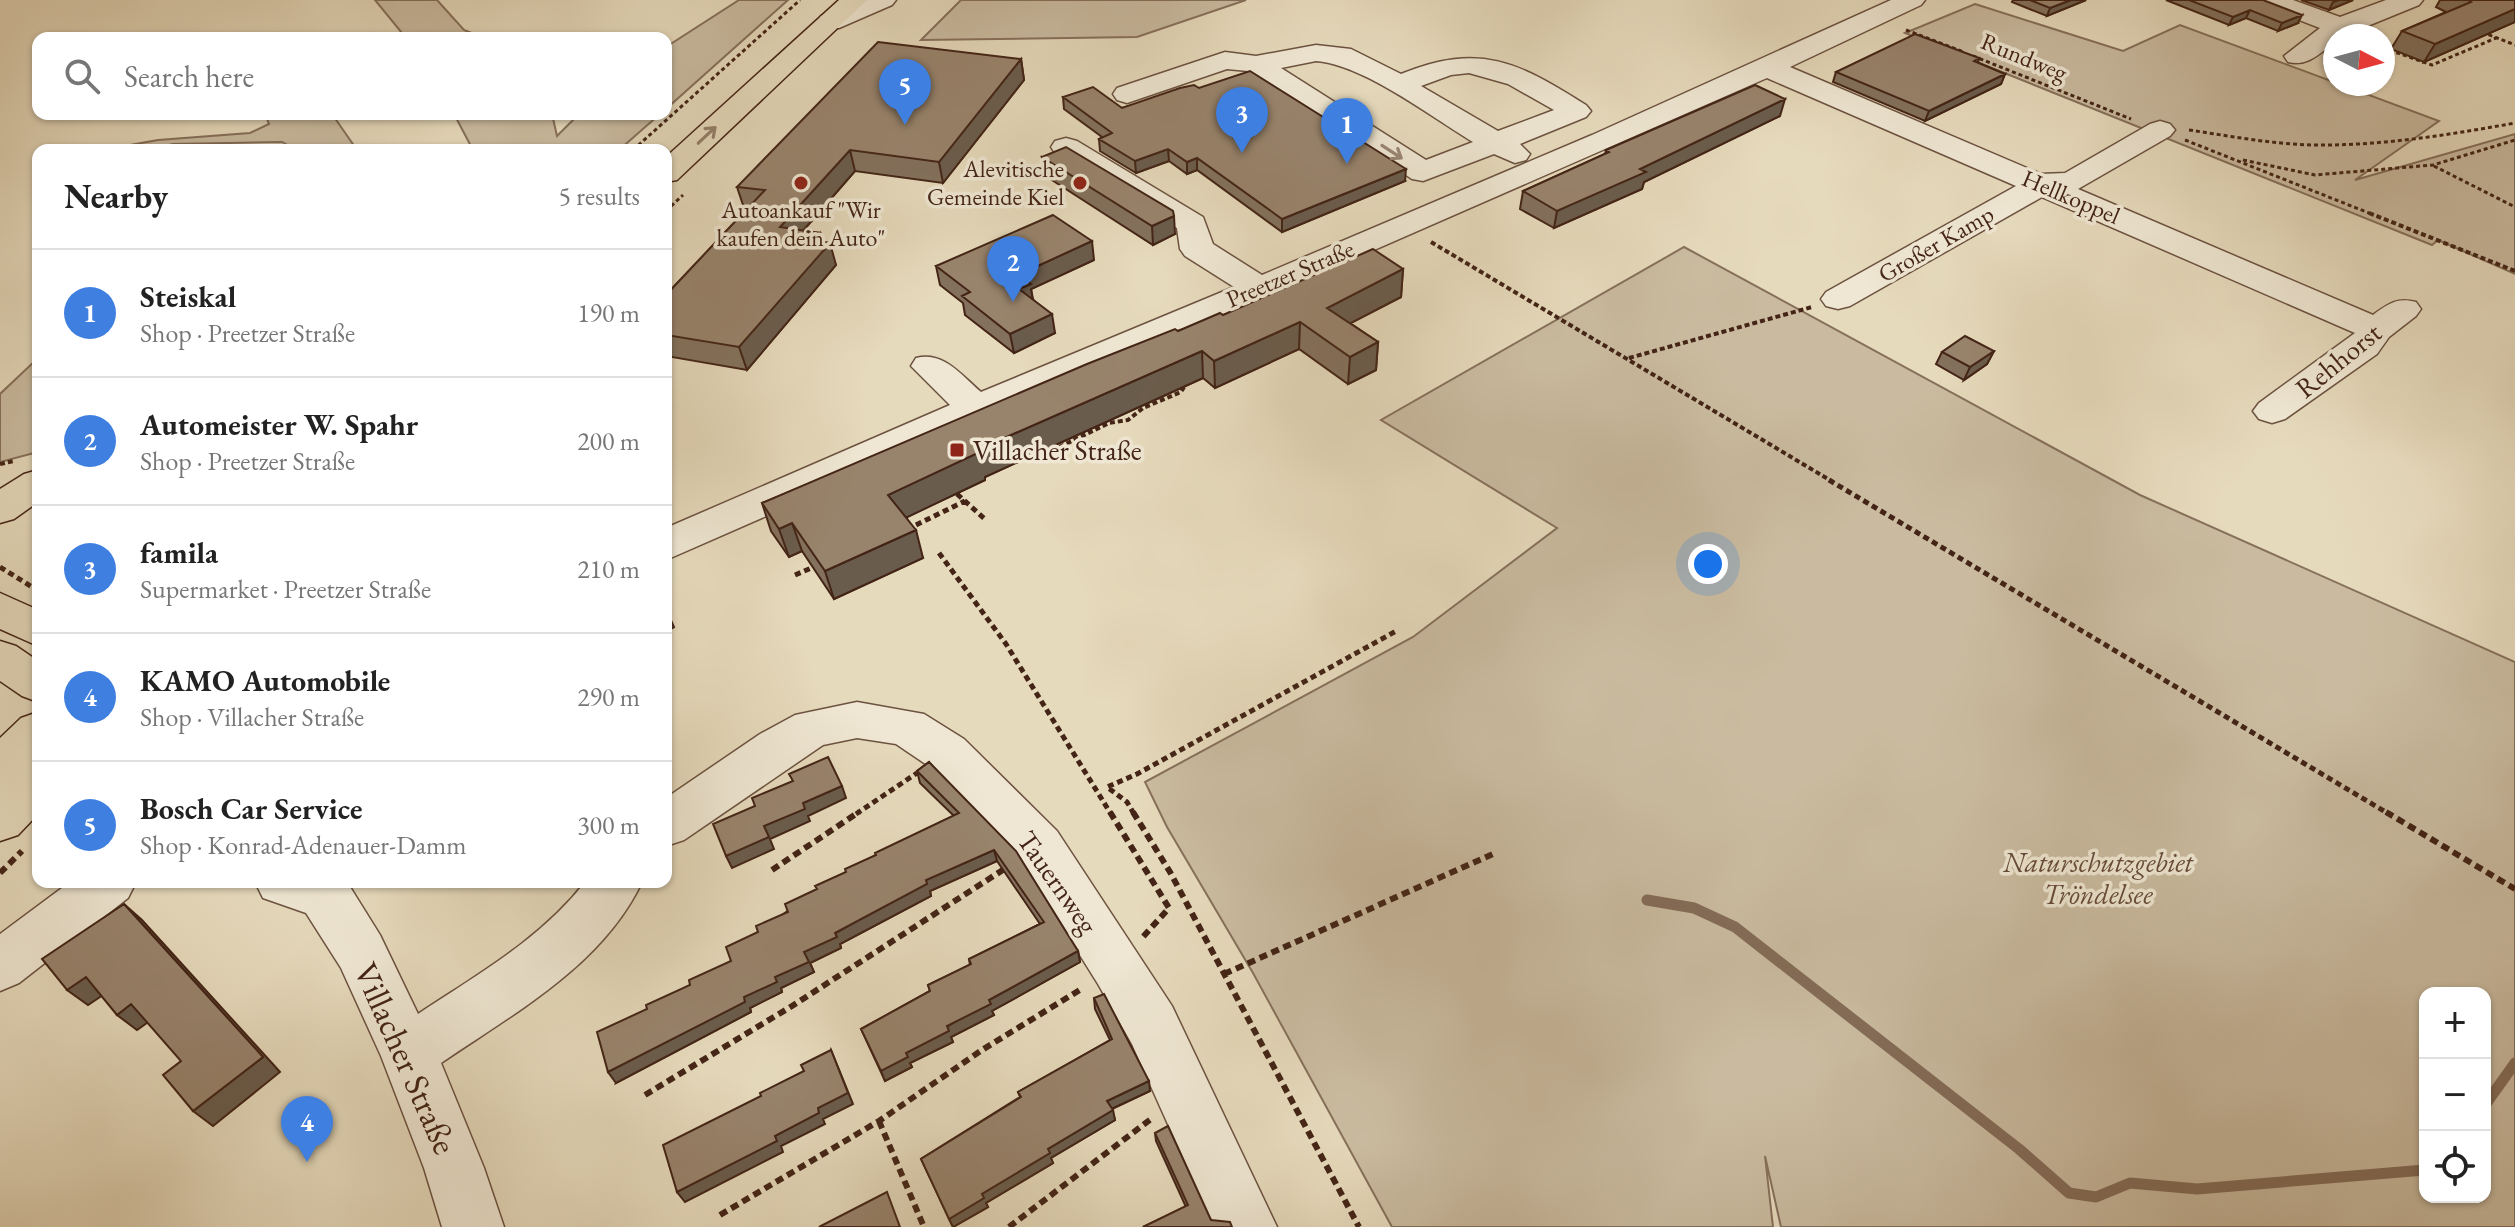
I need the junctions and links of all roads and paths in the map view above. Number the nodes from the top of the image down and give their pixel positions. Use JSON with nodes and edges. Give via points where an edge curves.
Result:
{"nodes":[{"id":1,"x":800,"y":0,"type":"edge"},
{"id":2,"x":854,"y":0,"type":"edge"},
{"id":3,"x":883,"y":0,"type":"edge"},
{"id":4,"x":1912,"y":0,"type":"edge"},
{"id":5,"x":2269,"y":0,"type":"edge"},
{"id":6,"x":2410,"y":0,"type":"edge"},
{"id":7,"x":828,"y":11,"type":"edge"},
{"id":8,"x":1876,"y":18,"type":"junction"},
{"id":9,"x":2335,"y":24,"type":"edge"},
{"id":10,"x":2345,"y":24,"type":"edge"},
{"id":11,"x":2470,"y":27,"type":"edge"},
{"id":12,"x":2323,"y":38,"type":"edge"},
{"id":13,"x":2496,"y":38,"type":"junction"},
{"id":14,"x":2515,"y":45,"type":"edge"},
{"id":15,"x":2395,"y":52,"type":"edge"},
{"id":16,"x":2298,"y":56,"type":"dead end"},
{"id":17,"x":1256,"y":64,"type":"junction"},
{"id":18,"x":1766,"y":67,"type":"junction"},
{"id":19,"x":1399,"y":85,"type":"junction"},
{"id":20,"x":1127,"y":94,"type":"dead end"},
{"id":21,"x":672,"y":115,"type":"edge"},
{"id":22,"x":666,"y":120,"type":"edge"},
{"id":23,"x":2515,"y":123,"type":"edge"},
{"id":24,"x":2160,"y":130,"type":"junction"},
{"id":25,"x":2515,"y":140,"type":"edge"},
{"id":26,"x":1496,"y":143,"type":"junction"},
{"id":27,"x":640,"y":144,"type":"edge"},
{"id":28,"x":664,"y":144,"type":"edge"},
{"id":29,"x":1066,"y":147,"type":"edge"},
{"id":30,"x":2226,"y":157,"type":"junction"},
{"id":31,"x":2433,"y":165,"type":"junction"},
{"id":32,"x":672,"y":167,"type":"edge"},
{"id":33,"x":1538,"y":167,"type":"junction"},
{"id":34,"x":2039,"y":183,"type":"junction"},
{"id":35,"x":2515,"y":207,"type":"edge"},
{"id":36,"x":1404,"y":226,"type":"junction"},
{"id":37,"x":2515,"y":271,"type":"edge"},
{"id":38,"x":1258,"y":287,"type":"junction"},
{"id":39,"x":1838,"y":299,"type":"joint"},
{"id":40,"x":2390,"y":319,"type":"joint"},
{"id":41,"x":1628,"y":358,"type":"junction"},
{"id":42,"x":929,"y":366,"type":"dead end"},
{"id":43,"x":1184,"y":387,"type":"edge"},
{"id":44,"x":976,"y":408,"type":"junction"},
{"id":45,"x":2272,"y":411,"type":"dead end"},
{"id":46,"x":1045,"y":454,"type":"edge"},
{"id":47,"x":32,"y":474,"type":"edge"},
{"id":48,"x":0,"y":476,"type":"edge"},
{"id":49,"x":32,"y":477,"type":"edge"},
{"id":50,"x":32,"y":487,"type":"edge"},
{"id":51,"x":0,"y":491,"type":"edge"},
{"id":52,"x":957,"y":494,"type":"edge"},
{"id":53,"x":965,"y":501,"type":"junction"},
{"id":54,"x":0,"y":509,"type":"edge"},
{"id":55,"x":986,"y":520,"type":"dead end"},
{"id":56,"x":916,"y":525,"type":"edge"},
{"id":57,"x":672,"y":542,"type":"edge"},
{"id":58,"x":939,"y":553,"type":"dead end"},
{"id":59,"x":821,"y":563,"type":"edge"},
{"id":60,"x":0,"y":567,"type":"edge"},
{"id":61,"x":795,"y":575,"type":"dead end"},
{"id":62,"x":32,"y":587,"type":"edge"},
{"id":63,"x":0,"y":609,"type":"edge"},
{"id":64,"x":32,"y":627,"type":"edge"},
{"id":65,"x":1398,"y":630,"type":"dead end"},
{"id":66,"x":0,"y":658,"type":"edge"},
{"id":67,"x":32,"y":680,"type":"edge"},
{"id":68,"x":32,"y":737,"type":"edge"},
{"id":69,"x":947,"y":753,"type":"junction"},
{"id":70,"x":0,"y":769,"type":"edge"},
{"id":71,"x":32,"y":788,"type":"edge"},
{"id":72,"x":0,"y":820,"type":"edge"},
{"id":73,"x":672,"y":821,"type":"edge"},
{"id":74,"x":1039,"y":846,"type":"junction"},
{"id":75,"x":1495,"y":853,"type":"dead end"},
{"id":76,"x":772,"y":870,"type":"dead end"},
{"id":77,"x":102,"y":888,"type":"edge"},
{"id":78,"x":310,"y":888,"type":"edge"},
{"id":79,"x":612,"y":888,"type":"edge"},
{"id":80,"x":2515,"y":889,"type":"edge"},
{"id":81,"x":0,"y":966,"type":"edge"},
{"id":82,"x":1117,"y":967,"type":"junction"},
{"id":83,"x":1224,"y":974,"type":"junction"},
{"id":84,"x":408,"y":1053,"type":"junction"},
{"id":85,"x":645,"y":1095,"type":"dead end"},
{"id":86,"x":1184,"y":1095,"type":"junction"},
{"id":87,"x":879,"y":1121,"type":"junction"},
{"id":88,"x":720,"y":1215,"type":"dead end"},
{"id":89,"x":473,"y":1227,"type":"edge"},
{"id":90,"x":924,"y":1227,"type":"edge"},
{"id":91,"x":1009,"y":1227,"type":"edge"},
{"id":92,"x":1246,"y":1227,"type":"edge"},
{"id":93,"x":1359,"y":1227,"type":"edge"}],
"edges":[{"from":1,"to":21,"type":"path"},
{"from":2,"to":7,"type":"main road"},
{"from":3,"to":7,"type":"street"},
{"from":4,"to":8,"type":"street","name":"Preetzer Straße"},
{"from":5,"to":9,"type":"street"},
{"from":6,"to":10,"type":"street"},
{"from":7,"to":28,"type":"main road"},
{"from":32,"to":7,"type":"main road","one_way":true},
{"from":8,"to":18,"type":"street","name":"Preetzer Straße"},
{"from":8,"to":24,"type":"path","name":"Rundweg"},
{"from":11,"to":13,"type":"path"},
{"from":12,"to":16,"type":"street"},
{"from":13,"to":14,"type":"path"},
{"from":13,"to":15,"type":"path","via":[[2432,65]]},
{"from":17,"to":19,"type":"street","via":[[1316,53],[1341,55]]},
{"from":17,"to":20,"type":"street","via":[[1225,60]]},
{"from":17,"to":26,"type":"street","one_way":true,"via":[[1423,172]]},
{"from":18,"to":33,"type":"street","name":"Preetzer Straße"},
{"from":18,"to":34,"type":"street","name":"Hellkoppel"},
{"from":19,"to":26,"type":"street"},
{"from":19,"to":26,"type":"street","via":[[1453,66],[1482,67],[1507,73],[1576,111]]},
{"from":22,"to":27,"type":"path"},
{"from":23,"to":24,"type":"path","via":[[2335,145]]},
{"from":24,"to":30,"type":"path","name":"Rundweg"},
{"from":24,"to":34,"type":"street","name":"Großer Kamp","via":[[2076,180]]},
{"from":25,"to":31,"type":"path"},
{"from":26,"to":33,"type":"street"},
{"from":29,"to":38,"type":"street","via":[[1192,224],[1197,249]]},
{"from":30,"to":31,"type":"path","via":[[2315,175]]},
{"from":30,"to":37,"type":"path"},
{"from":31,"to":35,"type":"path"},
{"from":33,"to":36,"type":"street","name":"Preetzer Straße"},
{"from":34,"to":39,"type":"street","name":"Großer Kamp"},
{"from":34,"to":40,"type":"street","name":"Hellkoppel"},
{"from":36,"to":38,"type":"street","name":"Preetzer Straße"},
{"from":36,"to":41,"type":"path"},
{"from":38,"to":44,"type":"street","name":"Preetzer Straße"},
{"from":39,"to":41,"type":"path"},
{"from":40,"to":45,"type":"street","name":"Rehhorst","via":[[2364,346]]},
{"from":41,"to":80,"type":"path"},
{"from":42,"to":44,"type":"street"},
{"from":43,"to":46,"type":"path","via":[[1128,420],[1109,423]]},
{"from":44,"to":57,"type":"street","name":"Preetzer Straße"},
{"from":47,"to":48,"type":"main road"},
{"from":49,"to":51,"type":"main road"},
{"from":50,"to":54,"type":"main road"},
{"from":52,"to":53,"type":"path"},
{"from":53,"to":55,"type":"path"},
{"from":53,"to":56,"type":"path"},
{"from":58,"to":82,"type":"path","via":[[1006,644],[1169,908]]},
{"from":59,"to":61,"type":"path"},
{"from":60,"to":62,"type":"path"},
{"from":63,"to":64,"type":"main road"},
{"from":65,"to":83,"type":"path","via":[[1107,787],[1127,802]]},
{"from":66,"to":67,"type":"main road"},
{"from":68,"to":70,"type":"main road"},
{"from":69,"to":73,"type":"street","name":"Tauernweg","via":[[907,727],[857,720],[812,728]]},
{"from":69,"to":74,"type":"street","name":"Tauernweg"},
{"from":69,"to":76,"type":"path"},
{"from":71,"to":72,"type":"main road"},
{"from":74,"to":82,"type":"street","name":"Tauernweg"},
{"from":74,"to":85,"type":"path"},
{"from":75,"to":83,"type":"path"},
{"from":77,"to":81,"type":"street"},
{"from":78,"to":84,"type":"street","name":"Villacher Straße","via":[[361,952]]},
{"from":79,"to":84,"type":"street","via":[[546,960]]},
{"from":82,"to":86,"type":"street","name":"Tauernweg","via":[[1152,1025]]},
{"from":82,"to":87,"type":"path"},
{"from":83,"to":93,"type":"path"},
{"from":84,"to":89,"type":"street","name":"Villacher Straße"},
{"from":86,"to":91,"type":"path"},
{"from":86,"to":92,"type":"street","name":"Tauernweg"},
{"from":87,"to":88,"type":"path"},
{"from":87,"to":90,"type":"path"}]}
